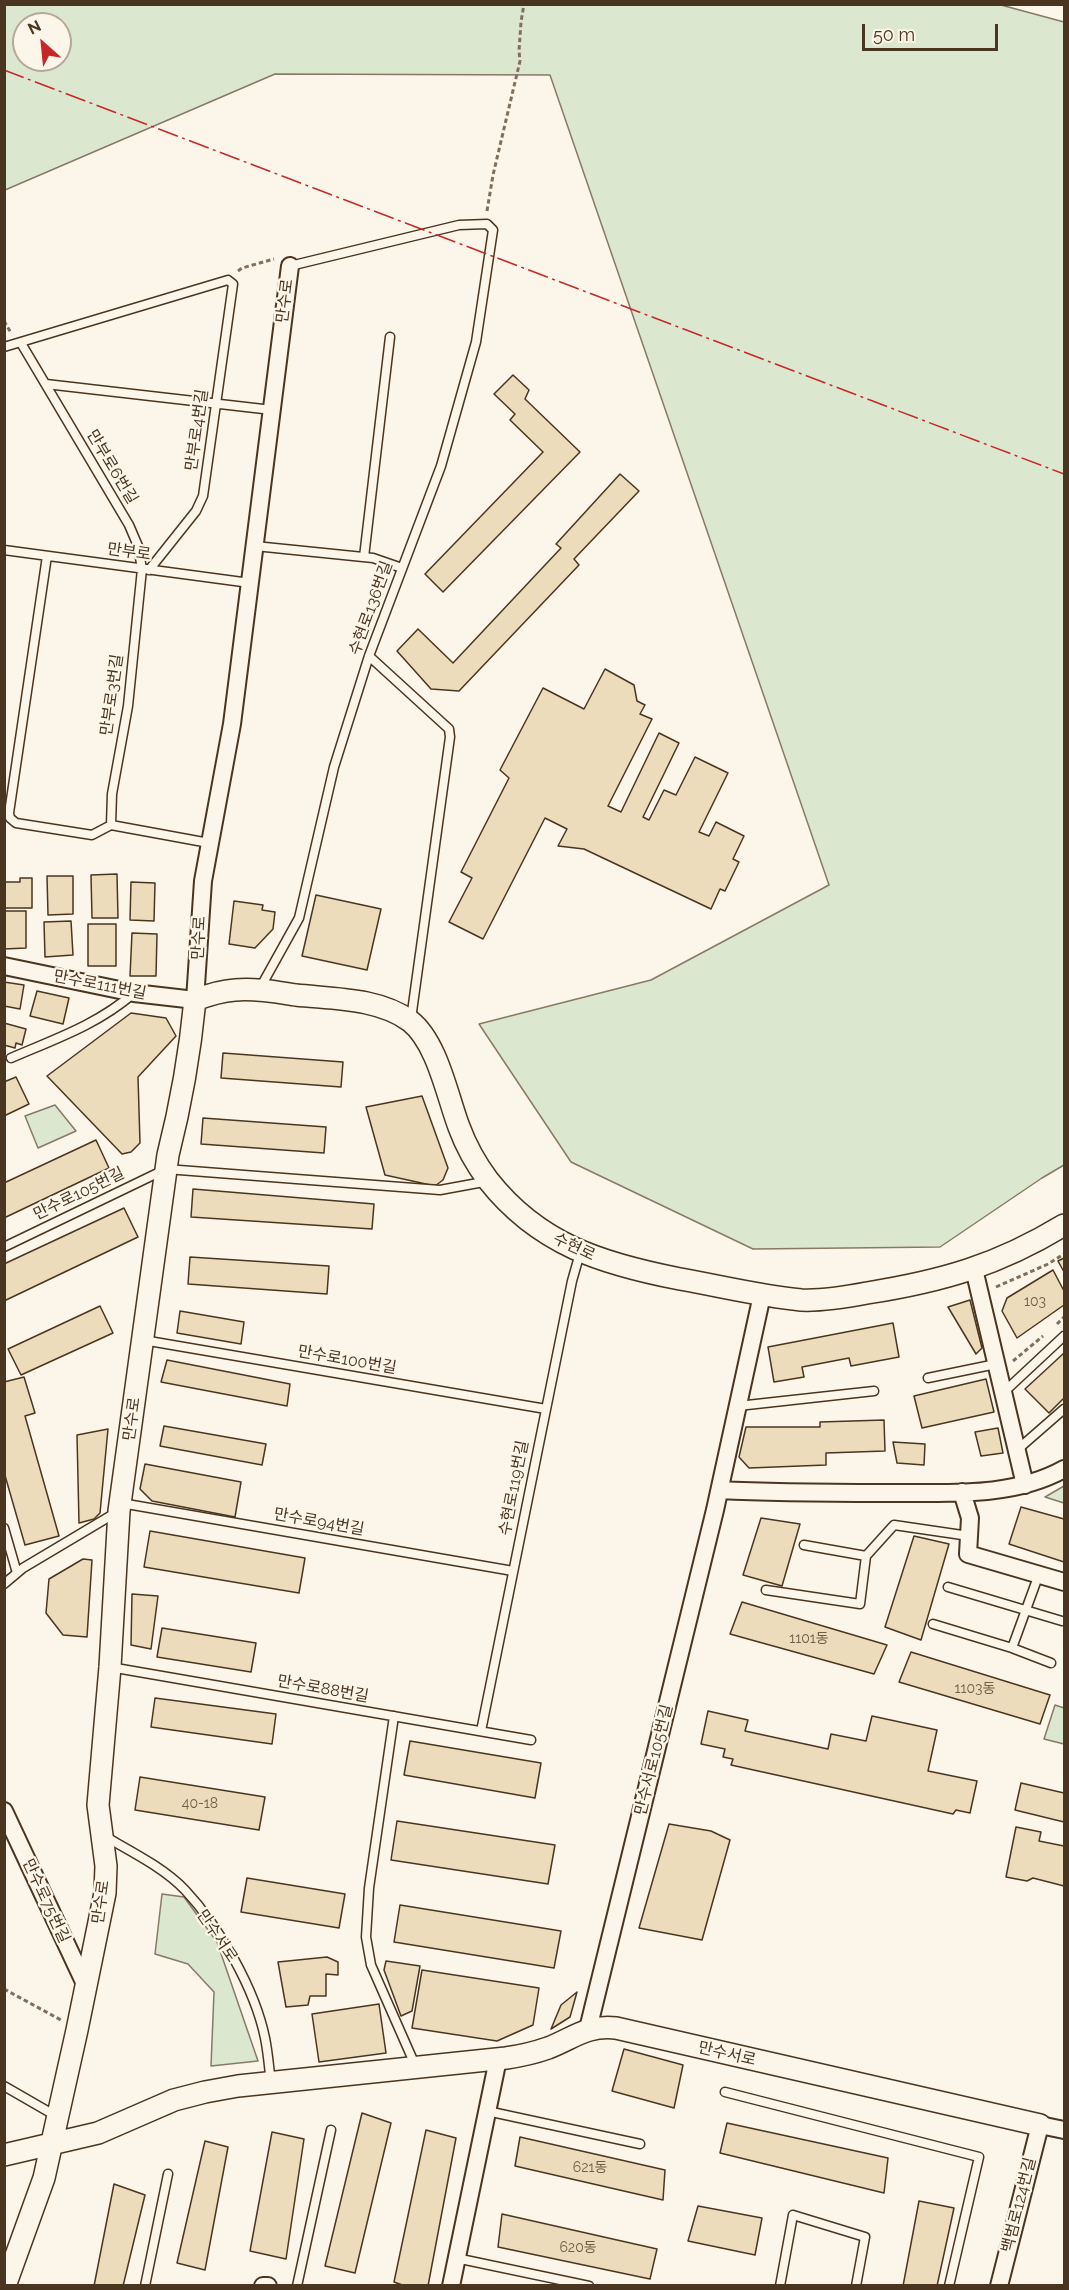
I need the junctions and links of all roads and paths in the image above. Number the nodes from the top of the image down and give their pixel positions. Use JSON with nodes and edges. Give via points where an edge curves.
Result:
{"nodes":[{"id":1,"x":524,"y":4,"type":"edge"},
{"id":2,"x":484,"y":224,"type":"junction"},
{"id":3,"x":291,"y":265,"type":"junction"},
{"id":4,"x":228,"y":280,"type":"junction"},
{"id":5,"x":390,"y":337,"type":"dead end"},
{"id":6,"x":21,"y":343,"type":"junction"},
{"id":7,"x":4,"y":347,"type":"edge"},
{"id":8,"x":46,"y":384,"type":"junction"},
{"id":9,"x":217,"y":403,"type":"junction"},
{"id":10,"x":272,"y":410,"type":"junction"},
{"id":11,"x":255,"y":546,"type":"junction"},
{"id":12,"x":4,"y":550,"type":"edge"},
{"id":13,"x":47,"y":556,"type":"junction"},
{"id":14,"x":364,"y":557,"type":"junction"},
{"id":15,"x":402,"y":568,"type":"junction"},
{"id":16,"x":145,"y":569,"type":"junction"},
{"id":17,"x":250,"y":584,"type":"junction"},
{"id":18,"x":369,"y":656,"type":"junction"},
{"id":19,"x":111,"y":825,"type":"junction"},
{"id":20,"x":209,"y":843,"type":"junction"},
{"id":21,"x":4,"y":966,"type":"edge"},
{"id":22,"x":258,"y":990,"type":"junction"},
{"id":23,"x":134,"y":993,"type":"junction"},
{"id":24,"x":195,"y":1000,"type":"junction"},
{"id":25,"x":410,"y":1022,"type":"junction"},
{"id":26,"x":11,"y":1058,"type":"dead end"},
{"id":27,"x":166,"y":1169,"type":"junction"},
{"id":28,"x":489,"y":1181,"type":"junction"},
{"id":29,"x":1065,"y":1225,"type":"edge"},
{"id":30,"x":4,"y":1247,"type":"edge"},
{"id":31,"x":580,"y":1252,"type":"junction"},
{"id":32,"x":1065,"y":1254,"type":"edge"},
{"id":33,"x":974,"y":1269,"type":"junction"},
{"id":34,"x":994,"y":1288,"type":"dead end"},
{"id":35,"x":762,"y":1295,"type":"junction"},
{"id":36,"x":1065,"y":1317,"type":"edge"},
{"id":37,"x":1056,"y":1324,"type":"dead end"},
{"id":38,"x":1048,"y":1331,"type":"dead end"},
{"id":39,"x":1065,"y":1336,"type":"edge"},
{"id":40,"x":143,"y":1340,"type":"junction"},
{"id":41,"x":1002,"y":1365,"type":"junction"},
{"id":42,"x":928,"y":1378,"type":"dead end"},
{"id":43,"x":874,"y":1391,"type":"dead end"},
{"id":44,"x":1003,"y":1392,"type":"junction"},
{"id":45,"x":738,"y":1406,"type":"junction"},
{"id":46,"x":546,"y":1409,"type":"junction"},
{"id":47,"x":1065,"y":1409,"type":"edge"},
{"id":48,"x":1017,"y":1450,"type":"junction"},
{"id":49,"x":1065,"y":1469,"type":"edge"},
{"id":50,"x":1025,"y":1485,"type":"junction"},
{"id":51,"x":720,"y":1490,"type":"junction"},
{"id":52,"x":962,"y":1492,"type":"junction"},
{"id":53,"x":119,"y":1507,"type":"junction"},
{"id":54,"x":4,"y":1528,"type":"edge"},
{"id":55,"x":969,"y":1536,"type":"junction"},
{"id":56,"x":804,"y":1545,"type":"dead end"},
{"id":57,"x":866,"y":1557,"type":"junction"},
{"id":58,"x":513,"y":1570,"type":"junction"},
{"id":59,"x":17,"y":1573,"type":"junction"},
{"id":60,"x":1039,"y":1575,"type":"junction"},
{"id":61,"x":1065,"y":1582,"type":"edge"},
{"id":62,"x":4,"y":1584,"type":"edge"},
{"id":63,"x":948,"y":1587,"type":"dead end"},
{"id":64,"x":766,"y":1590,"type":"dead end"},
{"id":65,"x":1026,"y":1610,"type":"junction"},
{"id":66,"x":1062,"y":1621,"type":"dead end"},
{"id":67,"x":933,"y":1624,"type":"dead end"},
{"id":68,"x":1012,"y":1648,"type":"junction"},
{"id":69,"x":1051,"y":1663,"type":"dead end"},
{"id":70,"x":110,"y":1667,"type":"junction"},
{"id":71,"x":394,"y":1716,"type":"junction"},
{"id":72,"x":481,"y":1731,"type":"junction"},
{"id":73,"x":531,"y":1740,"type":"dead end"},
{"id":74,"x":5,"y":1814,"type":"edge"},
{"id":75,"x":100,"y":1834,"type":"junction"},
{"id":76,"x":86,"y":1986,"type":"junction"},
{"id":77,"x":4,"y":1989,"type":"edge"},
{"id":78,"x":588,"y":2029,"type":"junction"},
{"id":79,"x":78,"y":2030,"type":"junction"},
{"id":80,"x":498,"y":2059,"type":"junction"},
{"id":81,"x":416,"y":2068,"type":"junction"},
{"id":82,"x":271,"y":2083,"type":"junction"},
{"id":83,"x":4,"y":2086,"type":"edge"},
{"id":84,"x":725,"y":2092,"type":"dead end"},
{"id":85,"x":487,"y":2111,"type":"junction"},
{"id":86,"x":58,"y":2117,"type":"junction"},
{"id":87,"x":1040,"y":2125,"type":"junction"},
{"id":88,"x":331,"y":2130,"type":"dead end"},
{"id":89,"x":1065,"y":2130,"type":"edge"},
{"id":90,"x":51,"y":2144,"type":"junction"},
{"id":91,"x":640,"y":2144,"type":"dead end"},
{"id":92,"x":4,"y":2156,"type":"edge"},
{"id":93,"x":168,"y":2174,"type":"dead end"},
{"id":94,"x":456,"y":2258,"type":"junction"},
{"id":95,"x":5,"y":2286,"type":"edge"},
{"id":96,"x":145,"y":2286,"type":"edge"},
{"id":97,"x":263,"y":2286,"type":"edge"},
{"id":98,"x":268,"y":2286,"type":"edge"},
{"id":99,"x":297,"y":2286,"type":"edge"},
{"id":100,"x":451,"y":2286,"type":"edge"},
{"id":101,"x":589,"y":2286,"type":"edge"},
{"id":102,"x":780,"y":2286,"type":"edge"},
{"id":103,"x":856,"y":2286,"type":"edge"},
{"id":104,"x":949,"y":2286,"type":"edge"},
{"id":105,"x":999,"y":2286,"type":"edge"}],
"edges":[{"from":1,"to":2,"type":"path","via":[[516,86]]},
{"from":2,"to":3,"type":"lane","name":"만수로","via":[[459,225]]},
{"from":2,"to":15,"type":"lane","name":"수현로136번길","via":[[493,230],[476,342],[441,466]]},
{"from":3,"to":4,"type":"path","via":[[276,259],[242,268]]},
{"from":3,"to":10,"type":"street","name":"만수로"},
{"from":4,"to":6,"type":"lane"},
{"from":4,"to":9,"type":"lane","name":"만부로4번길","via":[[233,284]]},
{"from":5,"to":14,"type":"lane"},
{"from":6,"to":7,"type":"lane"},
{"from":6,"to":8,"type":"lane","name":"만부로6번길"},
{"from":8,"to":9,"type":"lane"},
{"from":8,"to":16,"type":"lane","name":"만부로6번길","via":[[129,525]]},
{"from":9,"to":10,"type":"lane"},
{"from":9,"to":16,"type":"lane","name":"만부로4번길","via":[[203,496],[196,510]]},
{"from":10,"to":11,"type":"street","name":"만수로"},
{"from":11,"to":14,"type":"lane"},
{"from":11,"to":17,"type":"street","name":"만수로"},
{"from":12,"to":13,"type":"lane","name":"만부로"},
{"from":13,"to":16,"type":"lane","name":"만부로"},
{"from":13,"to":19,"type":"lane","via":[[10,818],[16,823],[92,835]]},
{"from":14,"to":15,"type":"lane"},
{"from":15,"to":18,"type":"lane","name":"수현로136번길"},
{"from":16,"to":17,"type":"lane","name":"만부로"},
{"from":16,"to":19,"type":"lane","name":"만부로3번길","via":[[128,706],[112,794]]},
{"from":17,"to":20,"type":"street","name":"만수로","via":[[232,724]]},
{"from":18,"to":22,"type":"lane","name":"수현로136번길","via":[[334,766],[299,918]]},
{"from":18,"to":25,"type":"lane","via":[[449,729]]},
{"from":19,"to":20,"type":"lane"},
{"from":20,"to":24,"type":"street","name":"만수로"},
{"from":21,"to":23,"type":"street","name":"만수로111번길"},
{"from":22,"to":24,"type":"street","name":"수현로","via":[[237,989]]},
{"from":22,"to":25,"type":"street","name":"수현로","via":[[368,1003],[394,1011]]},
{"from":23,"to":24,"type":"street","name":"만수로111번길"},
{"from":23,"to":26,"type":"lane","via":[[98,1020]]},
{"from":24,"to":27,"type":"street","name":"만수로"},
{"from":25,"to":28,"type":"street","name":"수현로","via":[[421,1031],[429,1046],[460,1130]]},
{"from":27,"to":28,"type":"lane","via":[[440,1190]]},
{"from":27,"to":30,"type":"lane","name":"만수로105번길"},
{"from":27,"to":40,"type":"street","name":"만수로"},
{"from":28,"to":31,"type":"street","name":"수현로","via":[[534,1225]]},
{"from":29,"to":33,"type":"street","name":"수현로","via":[[1000,1260]]},
{"from":31,"to":35,"type":"street","name":"수현로","via":[[633,1269]]},
{"from":31,"to":46,"type":"lane","name":"수현로119번길"},
{"from":32,"to":34,"type":"path"},
{"from":33,"to":35,"type":"street","name":"수현로","via":[[903,1288],[853,1296],[804,1300]]},
{"from":33,"to":41,"type":"street"},
{"from":35,"to":45,"type":"street","name":"만수서로105번길"},
{"from":36,"to":37,"type":"path"},
{"from":38,"to":41,"type":"path"},
{"from":39,"to":44,"type":"lane"},
{"from":40,"to":46,"type":"lane","name":"만수로100번길"},
{"from":40,"to":53,"type":"street","name":"만수로"},
{"from":41,"to":42,"type":"lane"},
{"from":41,"to":44,"type":"street"},
{"from":43,"to":45,"type":"lane"},
{"from":44,"to":48,"type":"street"},
{"from":45,"to":51,"type":"street","name":"만수서로105번길"},
{"from":46,"to":58,"type":"lane","name":"수현로119번길"},
{"from":47,"to":48,"type":"lane"},
{"from":48,"to":50,"type":"street"},
{"from":49,"to":50,"type":"street"},
{"from":50,"to":52,"type":"street"},
{"from":51,"to":52,"type":"street"},
{"from":51,"to":78,"type":"street","name":"만수서로105번길"},
{"from":52,"to":55,"type":"street","via":[[970,1518]]},
{"from":53,"to":58,"type":"lane","name":"만수로94번길"},
{"from":53,"to":59,"type":"lane"},
{"from":53,"to":70,"type":"street","name":"만수로"},
{"from":54,"to":59,"type":"lane"},
{"from":55,"to":57,"type":"lane","via":[[894,1524]]},
{"from":55,"to":60,"type":"street","via":[[968,1554]]},
{"from":56,"to":57,"type":"lane"},
{"from":57,"to":64,"type":"lane","via":[[860,1604]]},
{"from":58,"to":72,"type":"lane","name":"수현로119번길"},
{"from":59,"to":62,"type":"lane"},
{"from":60,"to":61,"type":"street"},
{"from":60,"to":65,"type":"lane"},
{"from":63,"to":65,"type":"lane"},
{"from":65,"to":66,"type":"lane"},
{"from":65,"to":68,"type":"lane"},
{"from":67,"to":68,"type":"lane"},
{"from":68,"to":69,"type":"lane"},
{"from":70,"to":71,"type":"lane","name":"만수로88번길"},
{"from":70,"to":75,"type":"street","name":"만수로","via":[[98,1805]]},
{"from":71,"to":72,"type":"lane","name":"만수로88번길"},
{"from":71,"to":81,"type":"lane","via":[[369,1888],[366,1937],[371,1965]]},
{"from":72,"to":73,"type":"lane","name":"만수로88번길"},
{"from":74,"to":76,"type":"street","name":"만수로75번길"},
{"from":75,"to":76,"type":"street","name":"만수로","via":[[106,1866],[105,1893]]},
{"from":75,"to":82,"type":"lane","name":"만수서로","via":[[185,1890],[232,1952],[256,2009]]},
{"from":76,"to":79,"type":"street","name":"만수로"},
{"from":77,"to":79,"type":"path"},
{"from":78,"to":80,"type":"street","name":"만수서로","via":[[531,2054]]},
{"from":78,"to":87,"type":"street","name":"만수서로","via":[[616,2028]]},
{"from":79,"to":86,"type":"street","name":"만수로"},
{"from":80,"to":81,"type":"street","name":"만수서로"},
{"from":80,"to":85,"type":"street"},
{"from":81,"to":82,"type":"street","name":"만수서로"},
{"from":82,"to":90,"type":"street","name":"만수서로","via":[[174,2100],[98,2133]]},
{"from":83,"to":86,"type":"lane"},
{"from":84,"to":104,"type":"lane","via":[[979,2157]]},
{"from":85,"to":91,"type":"lane"},
{"from":85,"to":94,"type":"street"},
{"from":86,"to":90,"type":"street","name":"만수로"},
{"from":87,"to":89,"type":"street"},
{"from":87,"to":105,"type":"street","name":"백범로124번길"},
{"from":88,"to":99,"type":"lane"},
{"from":90,"to":92,"type":"street","name":"만수서로"},
{"from":90,"to":95,"type":"street","name":"만수로","via":[[44,2178]]},
{"from":93,"to":96,"type":"lane"},
{"from":94,"to":100,"type":"street"},
{"from":94,"to":101,"type":"lane"},
{"from":97,"to":98,"type":"street"},
{"from":102,"to":103,"type":"lane","via":[[793,2215],[865,2237]]}]}
